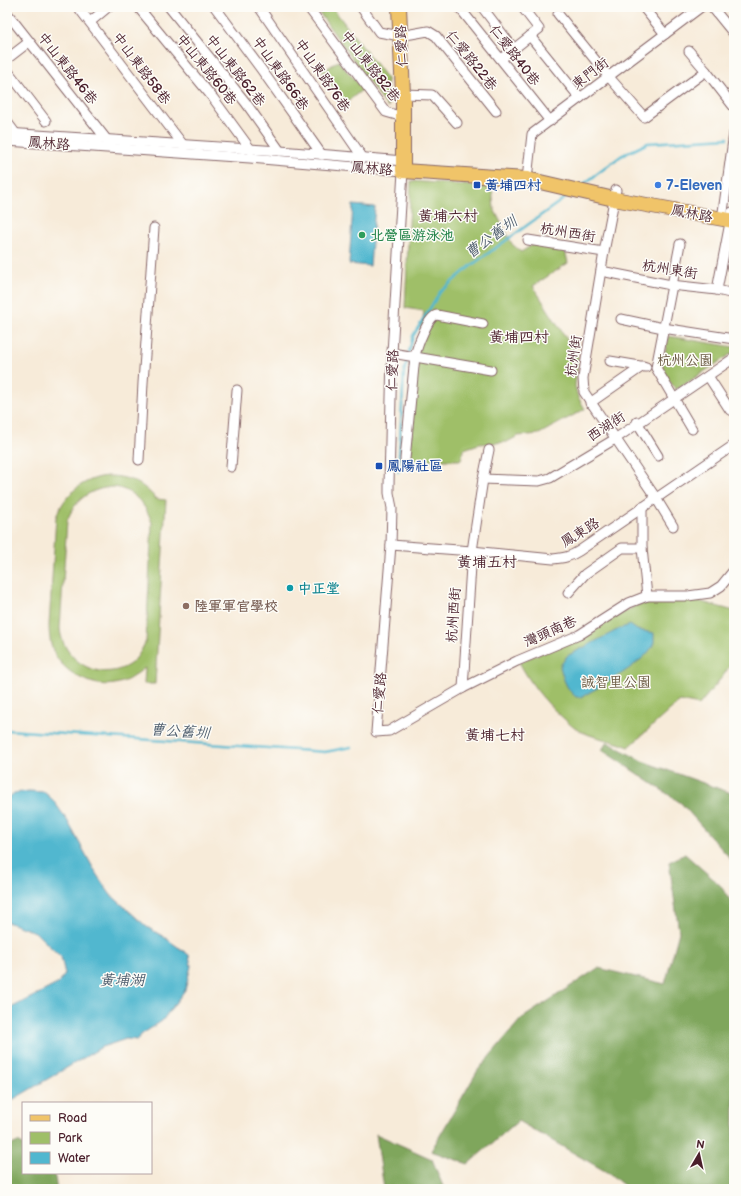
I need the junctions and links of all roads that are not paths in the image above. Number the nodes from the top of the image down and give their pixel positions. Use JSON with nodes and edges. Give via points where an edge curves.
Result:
{"nodes":[{"id":1,"x":78,"y":7,"type":"edge"},
{"id":2,"x":108,"y":7,"type":"edge"},
{"id":3,"x":138,"y":7,"type":"edge"},
{"id":4,"x":169,"y":7,"type":"edge"},
{"id":5,"x":215,"y":7,"type":"edge"},
{"id":6,"x":259,"y":7,"type":"edge"},
{"id":7,"x":308,"y":7,"type":"edge"},
{"id":8,"x":361,"y":7,"type":"edge"},
{"id":9,"x":399,"y":7,"type":"edge"},
{"id":10,"x":459,"y":7,"type":"edge"},
{"id":11,"x":482,"y":7,"type":"edge"},
{"id":12,"x":522,"y":7,"type":"edge"},
{"id":13,"x":643,"y":7,"type":"edge"},
{"id":14,"x":701,"y":7,"type":"edge"},
{"id":15,"x":712,"y":7,"type":"edge"},
{"id":16,"x":7,"y":13,"type":"edge"},
{"id":17,"x":558,"y":14,"type":"dead end"},
{"id":18,"x":90,"y":22,"type":"junction"},
{"id":19,"x":665,"y":34,"type":"junction"},
{"id":20,"x":734,"y":34,"type":"edge"},
{"id":21,"x":400,"y":36,"type":"junction"},
{"id":22,"x":530,"y":36,"type":"junction"},
{"id":23,"x":29,"y":42,"type":"junction"},
{"id":24,"x":514,"y":49,"type":"junction"},
{"id":25,"x":689,"y":51,"type":"dead end"},
{"id":26,"x":7,"y":59,"type":"edge"},
{"id":27,"x":500,"y":59,"type":"junction"},
{"id":28,"x":7,"y":70,"type":"edge"},
{"id":29,"x":706,"y":70,"type":"junction"},
{"id":30,"x":609,"y":76,"type":"junction"},
{"id":31,"x":403,"y":94,"type":"junction"},
{"id":32,"x":580,"y":98,"type":"junction"},
{"id":33,"x":734,"y":107,"type":"edge"},
{"id":34,"x":496,"y":111,"type":"dead end"},
{"id":35,"x":403,"y":117,"type":"junction"},
{"id":36,"x":46,"y":121,"type":"dead end"},
{"id":37,"x":550,"y":121,"type":"junction"},
{"id":38,"x":7,"y":122,"type":"edge"},
{"id":39,"x":457,"y":123,"type":"dead end"},
{"id":40,"x":11,"y":133,"type":"edge"},
{"id":41,"x":734,"y":133,"type":"edge"},
{"id":42,"x":106,"y":140,"type":"junction"},
{"id":43,"x":7,"y":141,"type":"edge"},
{"id":44,"x":184,"y":146,"type":"junction"},
{"id":45,"x":252,"y":150,"type":"junction"},
{"id":46,"x":280,"y":151,"type":"junction"},
{"id":47,"x":322,"y":155,"type":"junction"},
{"id":48,"x":363,"y":158,"type":"junction"},
{"id":49,"x":403,"y":166,"type":"junction"},
{"id":50,"x":527,"y":175,"type":"junction"},
{"id":51,"x":615,"y":194,"type":"junction"},
{"id":52,"x":729,"y":216,"type":"edge"},
{"id":53,"x":154,"y":228,"type":"dead end"},
{"id":54,"x":528,"y":240,"type":"dead end"},
{"id":55,"x":680,"y":244,"type":"dead end"},
{"id":56,"x":604,"y":252,"type":"junction"},
{"id":57,"x":601,"y":271,"type":"junction"},
{"id":58,"x":672,"y":284,"type":"junction"},
{"id":59,"x":717,"y":290,"type":"junction"},
{"id":60,"x":734,"y":294,"type":"edge"},
{"id":61,"x":621,"y":319,"type":"dead end"},
{"id":62,"x":484,"y":324,"type":"dead end"},
{"id":63,"x":663,"y":328,"type":"junction"},
{"id":64,"x":734,"y":339,"type":"edge"},
{"id":65,"x":396,"y":353,"type":"junction"},
{"id":66,"x":413,"y":356,"type":"junction"},
{"id":67,"x":734,"y":358,"type":"edge"},
{"id":68,"x":610,"y":360,"type":"dead end"},
{"id":69,"x":643,"y":366,"type":"junction"},
{"id":70,"x":656,"y":368,"type":"junction"},
{"id":71,"x":491,"y":370,"type":"dead end"},
{"id":72,"x":708,"y":376,"type":"junction"},
{"id":73,"x":237,"y":390,"type":"dead end"},
{"id":74,"x":674,"y":397,"type":"junction"},
{"id":75,"x":590,"y":403,"type":"junction"},
{"id":76,"x":730,"y":410,"type":"dead end"},
{"id":77,"x":637,"y":422,"type":"junction"},
{"id":78,"x":692,"y":429,"type":"dead end"},
{"id":79,"x":615,"y":438,"type":"junction"},
{"id":80,"x":734,"y":445,"type":"edge"},
{"id":81,"x":489,"y":450,"type":"dead end"},
{"id":82,"x":658,"y":456,"type":"dead end"},
{"id":83,"x":405,"y":459,"type":"dead end"},
{"id":84,"x":139,"y":460,"type":"dead end"},
{"id":85,"x":231,"y":467,"type":"dead end"},
{"id":86,"x":482,"y":480,"type":"junction"},
{"id":87,"x":656,"y":498,"type":"junction"},
{"id":88,"x":642,"y":507,"type":"junction"},
{"id":89,"x":673,"y":526,"type":"dead end"},
{"id":90,"x":391,"y":545,"type":"junction"},
{"id":91,"x":642,"y":548,"type":"junction"},
{"id":92,"x":472,"y":551,"type":"junction"},
{"id":93,"x":734,"y":570,"type":"edge"},
{"id":94,"x":568,"y":593,"type":"dead end"},
{"id":95,"x":647,"y":596,"type":"junction"},
{"id":96,"x":463,"y":688,"type":"junction"},
{"id":97,"x":376,"y":732,"type":"joint"}],
"edges":[{"from":1,"to":18,"type":"street","name":"中山東路58巷"},
{"from":2,"to":18,"type":"street"},
{"from":3,"to":45,"type":"street","name":"中山東路60巷"},
{"from":4,"to":46,"type":"street","name":"中山東路62巷","via":[[246,103]]},
{"from":5,"to":47,"type":"street","name":"中山東路66巷"},
{"from":6,"to":48,"type":"street","name":"中山東路76巷"},
{"from":7,"to":35,"type":"street","name":"中山東路82巷","via":[[386,112]]},
{"from":8,"to":21,"type":"street","via":[[379,32]]},
{"from":9,"to":21,"type":"main road","name":"仁愛路"},
{"from":10,"to":27,"type":"street","name":"仁愛路40巷"},
{"from":11,"to":24,"type":"street"},
{"from":12,"to":22,"type":"street","via":[[539,29]]},
{"from":13,"to":19,"type":"street"},
{"from":14,"to":19,"type":"street","name":"東門街"},
{"from":15,"to":20,"type":"street"},
{"from":16,"to":23,"type":"street","name":"中山東路46巷"},
{"from":17,"to":30,"type":"street"},
{"from":18,"to":44,"type":"street","name":"中山東路58巷"},
{"from":19,"to":30,"type":"street","name":"東門街"},
{"from":21,"to":31,"type":"main road","name":"仁愛路"},
{"from":21,"to":34,"type":"street","name":"仁愛路22巷","via":[[428,31],[436,36]]},
{"from":22,"to":24,"type":"street"},
{"from":22,"to":32,"type":"street"},
{"from":23,"to":26,"type":"street"},
{"from":23,"to":42,"type":"street","name":"中山東路46巷"},
{"from":24,"to":27,"type":"street"},
{"from":25,"to":29,"type":"street"},
{"from":27,"to":37,"type":"street","name":"仁愛路40巷"},
{"from":28,"to":36,"type":"street"},
{"from":29,"to":30,"type":"street","via":[[644,117]]},
{"from":29,"to":33,"type":"street"},
{"from":30,"to":32,"type":"street","name":"東門街"},
{"from":31,"to":35,"type":"main road","name":"仁愛路"},
{"from":31,"to":39,"type":"street","via":[[436,97]]},
{"from":32,"to":37,"type":"street","name":"東門街"},
{"from":35,"to":49,"type":"main road","name":"仁愛路"},
{"from":37,"to":50,"type":"street","name":"東門街","via":[[532,134]]},
{"from":38,"to":40,"type":"street"},
{"from":40,"to":42,"type":"street","name":"鳳林路"},
{"from":41,"to":52,"type":"street"},
{"from":42,"to":44,"type":"street","name":"鳳林路"},
{"from":43,"to":49,"type":"street","name":"鳳林路"},
{"from":44,"to":45,"type":"street","name":"鳳林路"},
{"from":45,"to":46,"type":"street","name":"鳳林路"},
{"from":46,"to":47,"type":"street","name":"鳳林路"},
{"from":47,"to":48,"type":"street","name":"鳳林路"},
{"from":48,"to":49,"type":"street","name":"鳳林路"},
{"from":49,"to":50,"type":"main road","name":"鳳林路"},
{"from":49,"to":65,"type":"street","name":"仁愛路"},
{"from":50,"to":51,"type":"main road","name":"鳳林路"},
{"from":51,"to":52,"type":"main road","name":"鳳林路"},
{"from":51,"to":56,"type":"street","name":"杭州街"},
{"from":52,"to":59,"type":"street"},
{"from":53,"to":84,"type":"street"},
{"from":54,"to":56,"type":"street","name":"杭州西街"},
{"from":55,"to":58,"type":"street"},
{"from":56,"to":57,"type":"street","name":"杭州街"},
{"from":57,"to":58,"type":"street","name":"杭州東街"},
{"from":57,"to":75,"type":"street","name":"杭州街","via":[[583,378],[584,392]]},
{"from":58,"to":59,"type":"street","name":"杭州東街"},
{"from":58,"to":63,"type":"street"},
{"from":59,"to":60,"type":"street","name":"杭州東街"},
{"from":61,"to":63,"type":"street"},
{"from":62,"to":66,"type":"street","via":[[434,315]]},
{"from":63,"to":64,"type":"street"},
{"from":63,"to":70,"type":"street"},
{"from":65,"to":66,"type":"street"},
{"from":65,"to":90,"type":"street","name":"仁愛路","via":[[389,485],[392,508]]},
{"from":66,"to":71,"type":"street"},
{"from":66,"to":83,"type":"street"},
{"from":67,"to":72,"type":"street","name":"西湖街"},
{"from":68,"to":69,"type":"street"},
{"from":69,"to":70,"type":"street"},
{"from":69,"to":75,"type":"street"},
{"from":70,"to":74,"type":"street"},
{"from":72,"to":74,"type":"street","name":"西湖街"},
{"from":72,"to":76,"type":"street"},
{"from":73,"to":85,"type":"street"},
{"from":74,"to":77,"type":"street","name":"西湖街"},
{"from":74,"to":78,"type":"street"},
{"from":75,"to":79,"type":"street","name":"杭州街"},
{"from":77,"to":79,"type":"street","name":"西湖街"},
{"from":77,"to":82,"type":"street"},
{"from":79,"to":86,"type":"street","name":"西湖街","via":[[550,478],[539,481]]},
{"from":79,"to":87,"type":"street","name":"杭州街"},
{"from":80,"to":87,"type":"street","name":"鳳東路"},
{"from":81,"to":86,"type":"street","name":"杭州西街"},
{"from":86,"to":92,"type":"street","name":"杭州西街"},
{"from":87,"to":88,"type":"street","name":"鳳東路"},
{"from":87,"to":89,"type":"street","name":"杭州街"},
{"from":88,"to":91,"type":"street"},
{"from":88,"to":92,"type":"street","name":"鳳東路","via":[[579,551],[564,558],[553,560]]},
{"from":90,"to":92,"type":"street","name":"鳳東路"},
{"from":90,"to":97,"type":"street","name":"仁愛路"},
{"from":91,"to":94,"type":"street","via":[[622,548],[585,574]]},
{"from":91,"to":95,"type":"street"},
{"from":92,"to":96,"type":"street","name":"杭州西街"},
{"from":93,"to":95,"type":"street","name":"灣頭南巷","via":[[721,586],[710,593]]},
{"from":95,"to":96,"type":"street","name":"灣頭南巷","via":[[628,603],[579,635],[517,661]]},
{"from":96,"to":97,"type":"street","name":"灣頭南巷","via":[[389,731]]}]}
